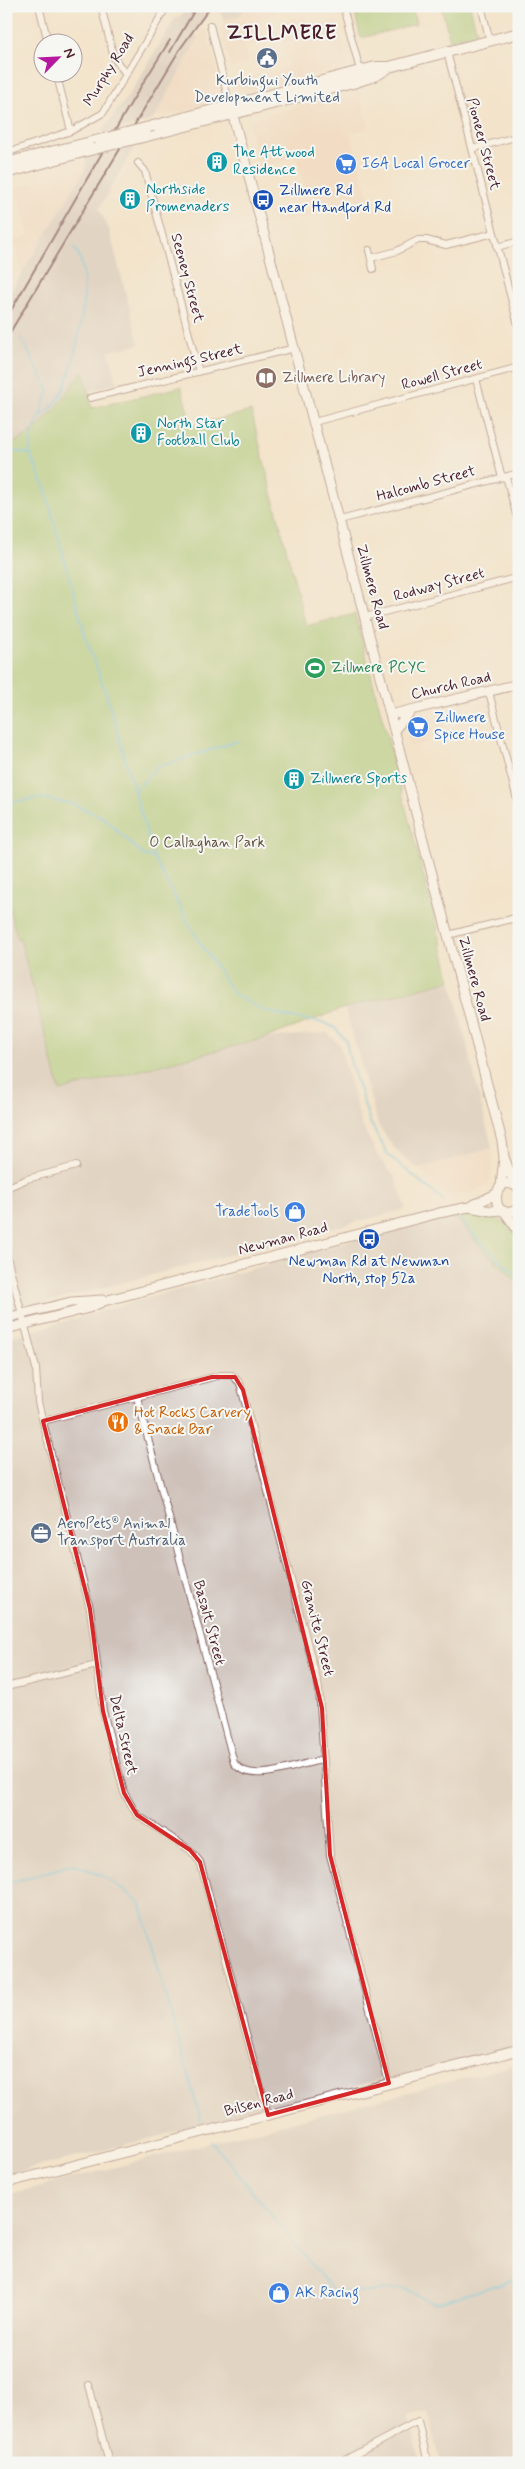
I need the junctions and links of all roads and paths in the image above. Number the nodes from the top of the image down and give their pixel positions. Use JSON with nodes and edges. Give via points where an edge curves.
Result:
{"nodes":[{"id":1,"x":39,"y":6,"type":"edge"},
{"id":2,"x":101,"y":6,"type":"edge"},
{"id":3,"x":167,"y":6,"type":"edge"},
{"id":4,"x":343,"y":6,"type":"edge"},
{"id":5,"x":481,"y":6,"type":"edge"},
{"id":6,"x":210,"y":25,"type":"dead end"},
{"id":7,"x":46,"y":32,"type":"edge"},
{"id":8,"x":519,"y":34,"type":"edge"},
{"id":9,"x":490,"y":41,"type":"junction"},
{"id":10,"x":447,"y":52,"type":"junction"},
{"id":11,"x":126,"y":74,"type":"junction"},
{"id":12,"x":361,"y":76,"type":"junction"},
{"id":13,"x":59,"y":82,"type":"edge"},
{"id":14,"x":231,"y":111,"type":"junction"},
{"id":15,"x":71,"y":131,"type":"junction"},
{"id":16,"x":519,"y":136,"type":"edge"},
{"id":17,"x":96,"y":145,"type":"junction"},
{"id":18,"x":472,"y":149,"type":"junction"},
{"id":19,"x":6,"y":153,"type":"edge"},
{"id":20,"x":6,"y":163,"type":"edge"},
{"id":21,"x":138,"y":163,"type":"dead end"},
{"id":22,"x":6,"y":172,"type":"edge"},
{"id":23,"x":494,"y":233,"type":"junction"},
{"id":24,"x":519,"y":241,"type":"edge"},
{"id":25,"x":497,"y":247,"type":"junction"},
{"id":26,"x":369,"y":250,"type":"dead end"},
{"id":27,"x":370,"y":258,"type":"junction"},
{"id":28,"x":373,"y":269,"type":"dead end"},
{"id":29,"x":519,"y":329,"type":"edge"},
{"id":30,"x":295,"y":348,"type":"junction"},
{"id":31,"x":519,"y":367,"type":"edge"},
{"id":32,"x":199,"y":372,"type":"junction"},
{"id":33,"x":476,"y":379,"type":"junction"},
{"id":34,"x":90,"y":398,"type":"dead end"},
{"id":35,"x":314,"y":422,"type":"junction"},
{"id":36,"x":519,"y":473,"type":"edge"},
{"id":37,"x":504,"y":477,"type":"junction"},
{"id":38,"x":340,"y":520,"type":"junction"},
{"id":39,"x":519,"y":525,"type":"edge"},
{"id":40,"x":519,"y":577,"type":"edge"},
{"id":41,"x":365,"y":617,"type":"junction"},
{"id":42,"x":519,"y":684,"type":"edge"},
{"id":43,"x":489,"y":692,"type":"junction"},
{"id":44,"x":412,"y":710,"type":"junction"},
{"id":45,"x":390,"y":715,"type":"junction"},
{"id":46,"x":394,"y":730,"type":"junction"},
{"id":47,"x":519,"y":807,"type":"edge"},
{"id":48,"x":519,"y":918,"type":"edge"},
{"id":49,"x":448,"y":936,"type":"junction"},
{"id":50,"x":504,"y":1157,"type":"junction"},
{"id":51,"x":76,"y":1166,"type":"dead end"},
{"id":52,"x":517,"y":1187,"type":"edge"},
{"id":53,"x":6,"y":1188,"type":"edge"},
{"id":54,"x":498,"y":1190,"type":"junction"},
{"id":55,"x":469,"y":1207,"type":"junction"},
{"id":56,"x":519,"y":1208,"type":"edge"},
{"id":57,"x":503,"y":1210,"type":"junction"},
{"id":58,"x":519,"y":1232,"type":"edge"},
{"id":59,"x":6,"y":1253,"type":"edge"},
{"id":60,"x":104,"y":1300,"type":"junction"},
{"id":61,"x":22,"y":1314,"type":"junction"},
{"id":62,"x":6,"y":1318,"type":"edge"},
{"id":63,"x":25,"y":1324,"type":"junction"},
{"id":64,"x":6,"y":1329,"type":"edge"},
{"id":65,"x":137,"y":1397,"type":"junction"},
{"id":66,"x":43,"y":1422,"type":"junction"},
{"id":67,"x":97,"y":1665,"type":"junction"},
{"id":68,"x":6,"y":1687,"type":"edge"},
{"id":69,"x":324,"y":1760,"type":"junction"},
{"id":70,"x":519,"y":2050,"type":"edge"},
{"id":71,"x":390,"y":2084,"type":"junction"},
{"id":72,"x":268,"y":2115,"type":"junction"},
{"id":73,"x":6,"y":2183,"type":"edge"},
{"id":74,"x":89,"y":2385,"type":"dead end"},
{"id":75,"x":110,"y":2463,"type":"edge"},
{"id":76,"x":339,"y":2463,"type":"edge"},
{"id":77,"x":428,"y":2463,"type":"edge"}],
"edges":[{"from":1,"to":7,"type":"street"},
{"from":2,"to":11,"type":"street","via":[[114,58]]},
{"from":3,"to":11,"type":"street","name":"Murphy Road"},
{"from":4,"to":12,"type":"street"},
{"from":5,"to":9,"type":"street"},
{"from":6,"to":14,"type":"street","name":"Zillmere Road"},
{"from":8,"to":9,"type":"main road"},
{"from":9,"to":10,"type":"main road"},
{"from":10,"to":12,"type":"main road","via":[[375,68]]},
{"from":10,"to":18,"type":"street","name":"Pioneer Street"},
{"from":11,"to":15,"type":"street","name":"Murphy Road","via":[[103,113]]},
{"from":12,"to":14,"type":"main road"},
{"from":13,"to":15,"type":"street"},
{"from":14,"to":17,"type":"main road","bridge":true,"via":[[147,136]]},
{"from":14,"to":17,"type":"main road","bridge":true,"via":[[153,126]]},
{"from":14,"to":30,"type":"main road","name":"Zillmere Road"},
{"from":15,"to":19,"type":"street","name":"Murphy Road"},
{"from":16,"to":18,"type":"street"},
{"from":17,"to":20,"type":"main road"},
{"from":17,"to":22,"type":"main road"},
{"from":18,"to":23,"type":"street","name":"Pioneer Street"},
{"from":21,"to":32,"type":"street","name":"Seeney Street","via":[[145,172]]},
{"from":23,"to":25,"type":"street","name":"Pioneer Street"},
{"from":23,"to":27,"type":"street","via":[[442,245],[418,240],[396,251]]},
{"from":24,"to":25,"type":"street"},
{"from":25,"to":29,"type":"street","name":"Pioneer Street"},
{"from":26,"to":27,"type":"street"},
{"from":27,"to":28,"type":"street"},
{"from":30,"to":32,"type":"street","name":"Jennings Street"},
{"from":30,"to":35,"type":"main road","name":"Zillmere Road"},
{"from":31,"to":33,"type":"street","name":"Rowell Street"},
{"from":32,"to":34,"type":"street","name":"Jennings Street"},
{"from":33,"to":35,"type":"street","name":"Rowell Street"},
{"from":33,"to":37,"type":"street"},
{"from":35,"to":38,"type":"main road","name":"Zillmere Road"},
{"from":36,"to":37,"type":"street","name":"Halcomb Street"},
{"from":37,"to":38,"type":"street","name":"Halcomb Street"},
{"from":37,"to":39,"type":"street"},
{"from":38,"to":41,"type":"main road","name":"Zillmere Road"},
{"from":40,"to":41,"type":"street","name":"Rodway Street"},
{"from":41,"to":45,"type":"main road","name":"Zillmere Road"},
{"from":42,"to":43,"type":"main road","name":"Church Road"},
{"from":43,"to":44,"type":"main road","name":"Church Road"},
{"from":43,"to":47,"type":"street"},
{"from":44,"to":45,"type":"main road","name":"Church Road"},
{"from":44,"to":46,"type":"main road"},
{"from":45,"to":46,"type":"main road","name":"Zillmere Road"},
{"from":46,"to":49,"type":"main road","name":"Zillmere Road"},
{"from":48,"to":49,"type":"street"},
{"from":49,"to":50,"type":"main road","name":"Zillmere Road"},
{"from":50,"to":52,"type":"main road","name":"Zillmere Road"},
{"from":50,"to":54,"type":"main road","name":"Zillmere Road"},
{"from":51,"to":53,"type":"street"},
{"from":52,"to":54,"type":"main road","via":[[508,1184]]},
{"from":54,"to":55,"type":"main road","name":"Newman Road"},
{"from":54,"to":57,"type":"main road","via":[[496,1202]]},
{"from":55,"to":57,"type":"main road","name":"Newman Road"},
{"from":55,"to":60,"type":"main road","name":"Newman Road"},
{"from":56,"to":57,"type":"main road","name":"Newman Road","via":[[512,1212]]},
{"from":57,"to":58,"type":"main road"},
{"from":59,"to":61,"type":"street","name":"Delta Street"},
{"from":60,"to":61,"type":"main road","name":"Newman Road","via":[[71,1302]]},
{"from":60,"to":63,"type":"main road","name":"Newman Road","via":[[89,1308]]},
{"from":61,"to":62,"type":"main road","name":"Newman Road"},
{"from":61,"to":63,"type":"street","name":"Delta Street"},
{"from":63,"to":64,"type":"main road","name":"Newman Road"},
{"from":63,"to":66,"type":"street","name":"Delta Street","via":[[37,1373],[37,1397]]},
{"from":65,"to":66,"type":"street","name":"Granite Street"},
{"from":65,"to":69,"type":"street","name":"Basalt Street","via":[[234,1764],[246,1773],[257,1775]]},
{"from":65,"to":69,"type":"street","name":"Granite Street","via":[[225,1374],[240,1383],[319,1688]]},
{"from":66,"to":67,"type":"street","name":"Delta Street","via":[[90,1609]]},
{"from":67,"to":68,"type":"street"},
{"from":67,"to":72,"type":"street","name":"Delta Street","via":[[106,1723],[128,1803],[136,1815],[194,1854],[202,1866]]},
{"from":69,"to":71,"type":"street","name":"Granite Street","via":[[330,1855]]},
{"from":70,"to":71,"type":"main road","name":"Bilsen Road"},
{"from":71,"to":72,"type":"main road","name":"Bilsen Road"},
{"from":72,"to":73,"type":"main road","name":"Bilsen Road"},
{"from":74,"to":75,"type":"street"},
{"from":76,"to":77,"type":"street","via":[[418,2421]]}]}
